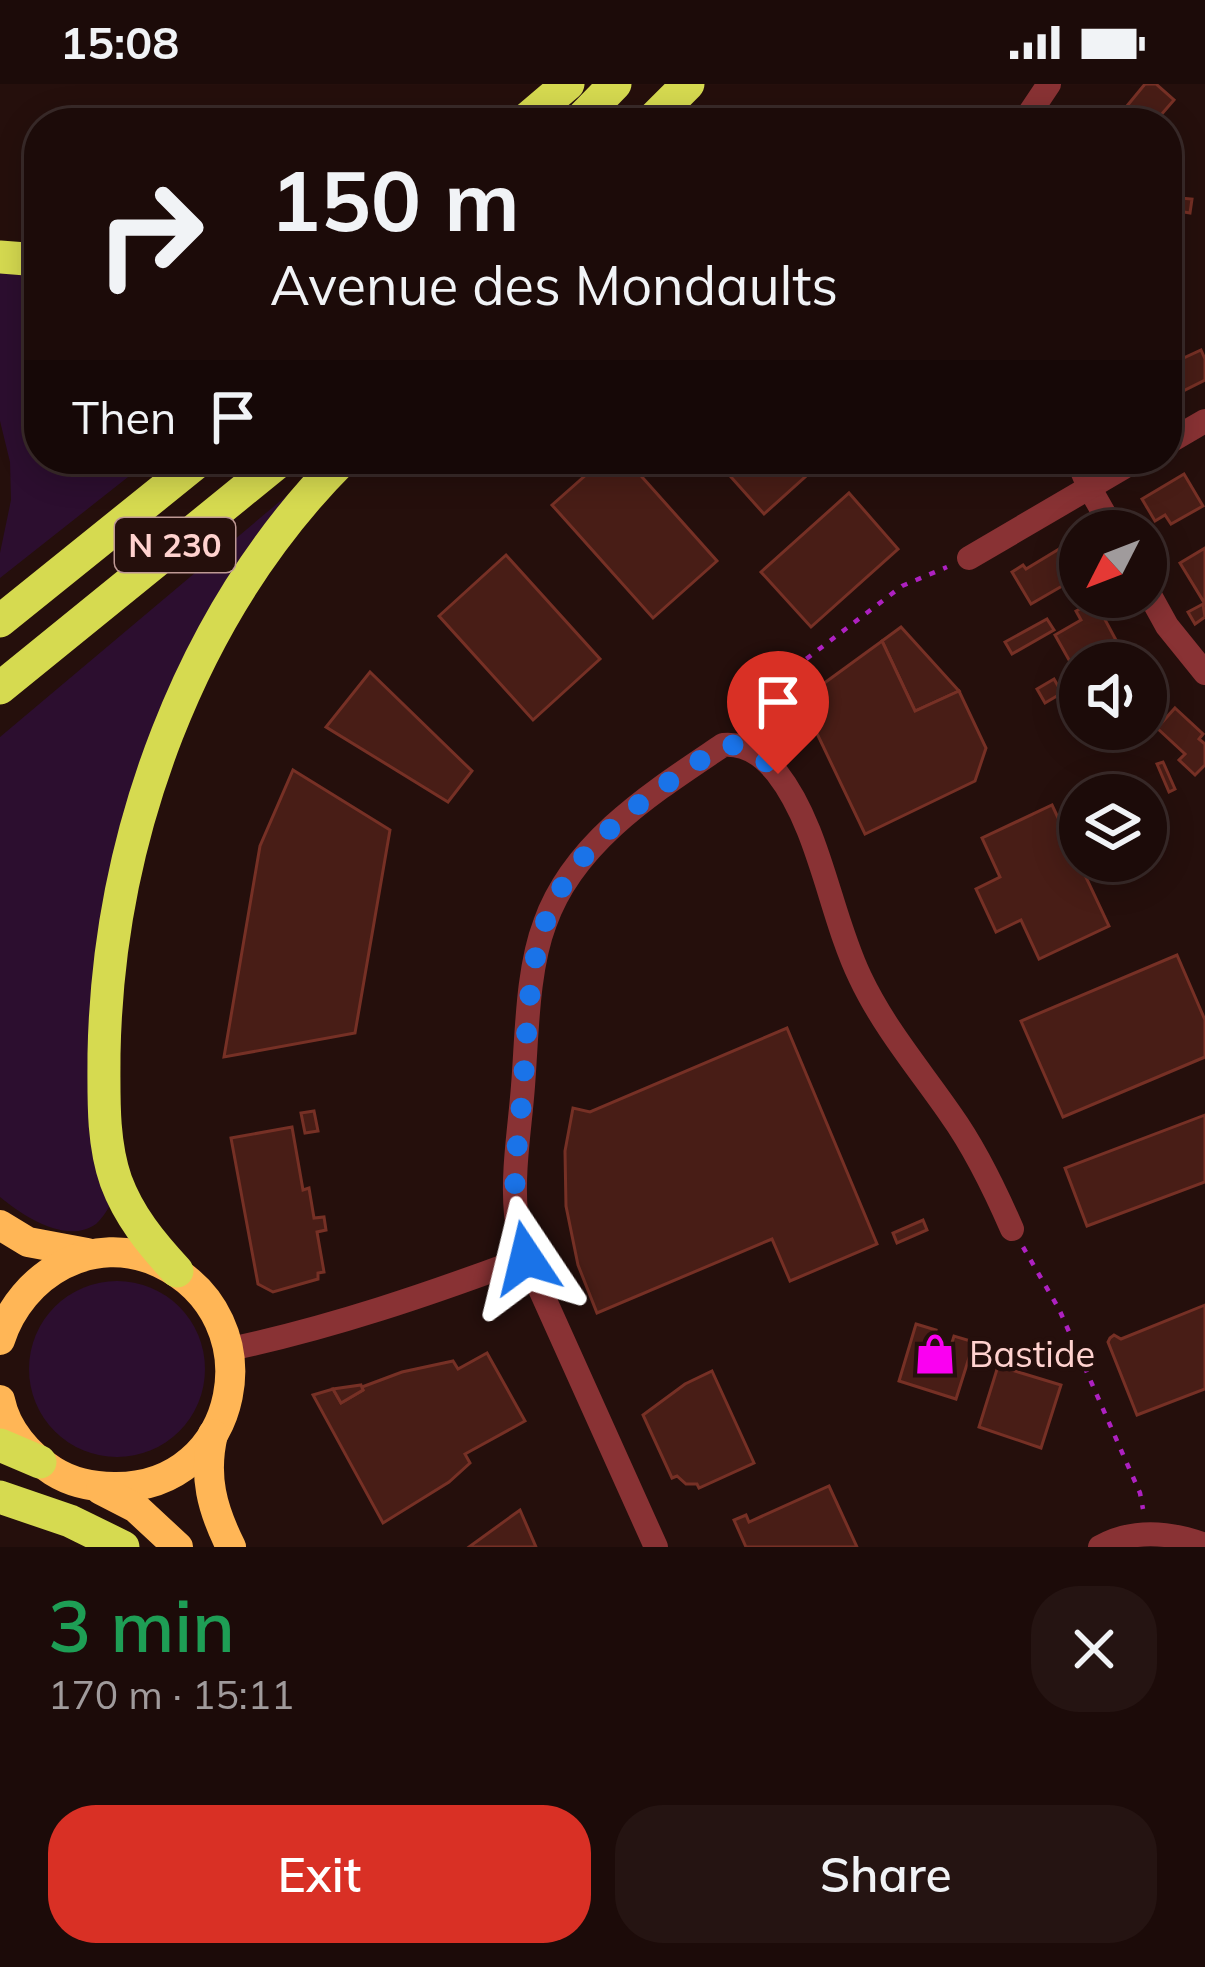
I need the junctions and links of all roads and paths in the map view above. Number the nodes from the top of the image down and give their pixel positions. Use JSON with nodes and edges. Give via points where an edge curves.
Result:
{"nodes":[{"id":1,"x":568,"y":84,"type":"edge"},
{"id":2,"x":615,"y":84,"type":"edge"},
{"id":3,"x":688,"y":84,"type":"edge"},
{"id":4,"x":540,"y":108,"type":"edge"},
{"id":5,"x":592,"y":108,"type":"edge"},
{"id":6,"x":667,"y":108,"type":"edge"},
{"id":7,"x":182,"y":474,"type":"edge"},
{"id":8,"x":263,"y":474,"type":"edge"},
{"id":9,"x":330,"y":474,"type":"edge"},
{"id":10,"x":1084,"y":474,"type":"edge"},
{"id":11,"x":1113,"y":474,"type":"edge"},
{"id":12,"x":1089,"y":488,"type":"junction"},
{"id":13,"x":1102,"y":510,"type":"edge"},
{"id":14,"x":969,"y":558,"type":"joint"},
{"id":15,"x":1163,"y":618,"type":"edge"},
{"id":16,"x":0,"y":621,"type":"edge"},
{"id":17,"x":68,"y":632,"type":"junction"},
{"id":18,"x":1205,"y":673,"type":"edge"},
{"id":19,"x":0,"y":688,"type":"edge"},
{"id":20,"x":0,"y":714,"type":"edge"},
{"id":21,"x":739,"y":744,"type":"junction"},
{"id":22,"x":0,"y":1225,"type":"edge"},
{"id":23,"x":1012,"y":1229,"type":"joint"},
{"id":24,"x":93,"y":1254,"type":"junction"},
{"id":25,"x":526,"y":1258,"type":"junction"},
{"id":26,"x":177,"y":1271,"type":"junction"},
{"id":27,"x":0,"y":1340,"type":"edge"},
{"id":28,"x":230,"y":1349,"type":"junction"},
{"id":29,"x":0,"y":1400,"type":"edge"},
{"id":30,"x":213,"y":1434,"type":"junction"},
{"id":31,"x":0,"y":1445,"type":"edge"},
{"id":32,"x":40,"y":1462,"type":"junction"},
{"id":33,"x":96,"y":1487,"type":"junction"},
{"id":34,"x":0,"y":1497,"type":"edge"},
{"id":35,"x":1149,"y":1532,"type":"junction"},
{"id":36,"x":1205,"y":1545,"type":"edge"},
{"id":37,"x":123,"y":1547,"type":"edge"},
{"id":38,"x":178,"y":1547,"type":"edge"},
{"id":39,"x":231,"y":1547,"type":"edge"},
{"id":40,"x":656,"y":1547,"type":"edge"},
{"id":41,"x":1100,"y":1547,"type":"edge"}],
"edges":[{"from":1,"to":4,"type":"highway"},
{"from":2,"to":5,"type":"highway"},
{"from":3,"to":6,"type":"highway"},
{"from":7,"to":16,"type":"highway","number":"N 230"},
{"from":8,"to":17,"type":"highway","number":"N 230"},
{"from":9,"to":26,"type":"highway","via":[[269,546],[176,709],[118,910],[105,1011],[106,1132],[126,1205]]},
{"from":10,"to":12,"type":"street"},
{"from":11,"to":12,"type":"street"},
{"from":12,"to":13,"type":"street"},
{"from":12,"to":14,"type":"street"},
{"from":14,"to":21,"type":"path","via":[[902,586],[759,695]]},
{"from":15,"to":18,"type":"street"},
{"from":17,"to":19,"type":"highway","number":"N 230"},
{"from":17,"to":20,"type":"highway"},
{"from":21,"to":23,"type":"street","via":[[778,774],[801,813],[858,975],[953,1117]]},
{"from":21,"to":25,"type":"street","via":[[723,745],[610,828],[573,870],[544,924],[517,1173]]},
{"from":22,"to":24,"type":"main road","via":[[28,1242]]},
{"from":23,"to":35,"type":"path","via":[[1059,1309],[1140,1492]]},
{"from":24,"to":26,"type":"main road","via":[[150,1258]]},
{"from":24,"to":27,"type":"main road","via":[[42,1276],[22,1295]]},
{"from":25,"to":28,"type":"street"},
{"from":25,"to":40,"type":"street"},
{"from":26,"to":28,"type":"main road","via":[[220,1318]]},
{"from":28,"to":30,"type":"main road","via":[[226,1408]]},
{"from":29,"to":32,"type":"main road","via":[[17,1438]]},
{"from":30,"to":33,"type":"main road","via":[[162,1478]]},
{"from":30,"to":39,"type":"main road","via":[[207,1477]]},
{"from":31,"to":32,"type":"highway"},
{"from":32,"to":33,"type":"main road"},
{"from":33,"to":38,"type":"main road","via":[[136,1508]]},
{"from":34,"to":37,"type":"highway"},
{"from":35,"to":36,"type":"street"},
{"from":35,"to":41,"type":"street"}]}
